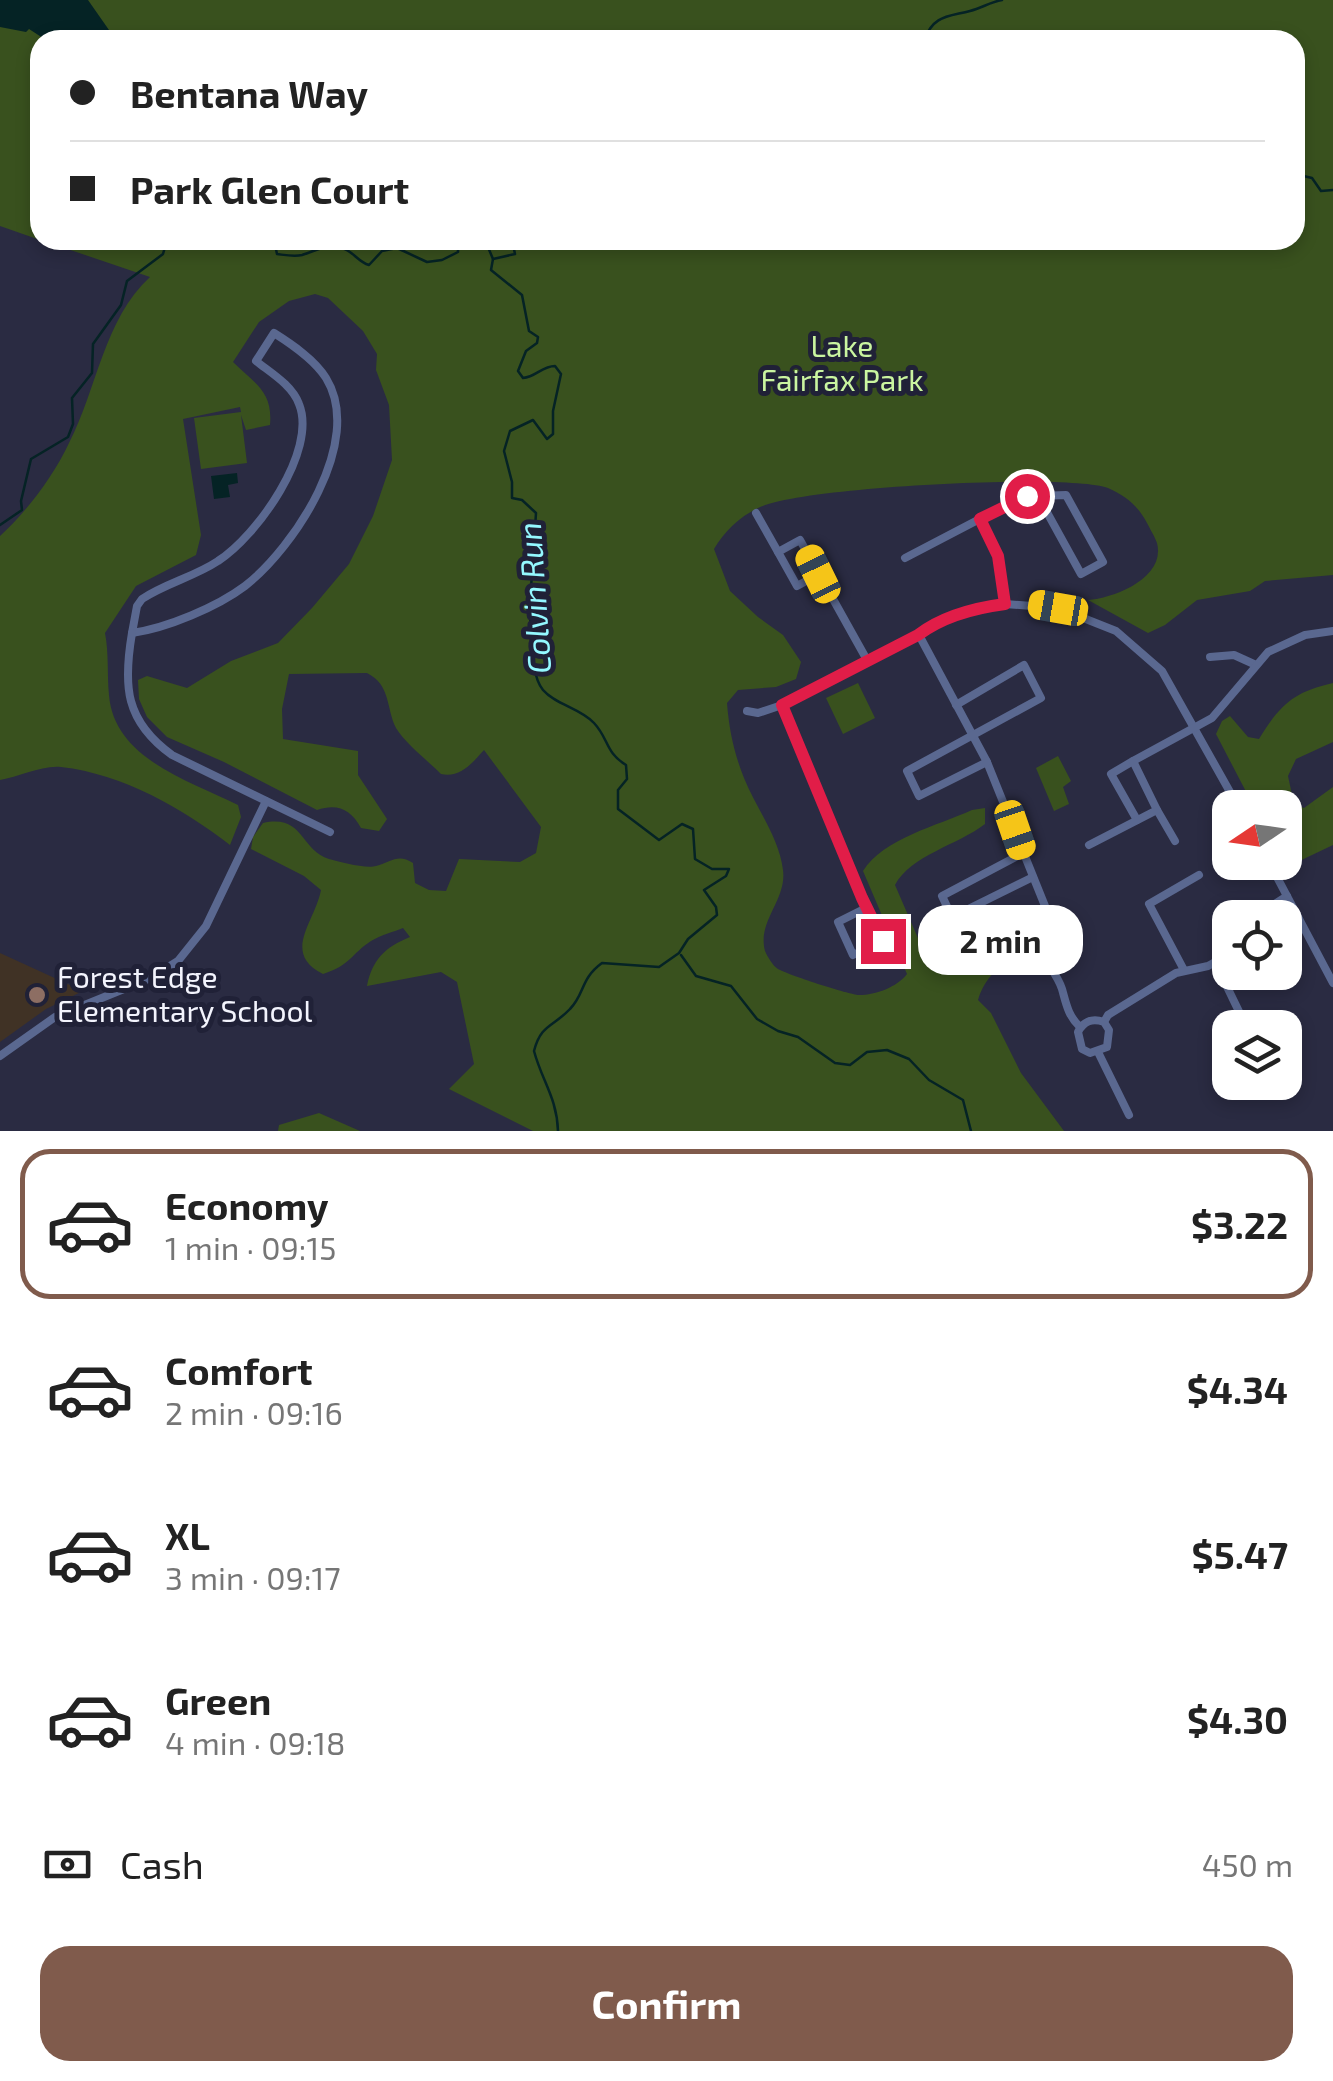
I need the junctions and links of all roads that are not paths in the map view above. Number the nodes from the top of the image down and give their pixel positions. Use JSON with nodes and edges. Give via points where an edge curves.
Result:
{"nodes":[{"id":1,"x":1038,"y":496,"type":"junction"},
{"id":2,"x":756,"y":513,"type":"dead end"},
{"id":3,"x":980,"y":519,"type":"junction"},
{"id":4,"x":778,"y":552,"type":"junction"},
{"id":5,"x":905,"y":558,"type":"dead end"},
{"id":6,"x":818,"y":574,"type":"junction"},
{"id":7,"x":1005,"y":604,"type":"junction"},
{"id":8,"x":1333,"y":631,"type":"edge"},
{"id":9,"x":132,"y":633,"type":"junction"},
{"id":10,"x":918,"y":635,"type":"junction"},
{"id":11,"x":1210,"y":658,"type":"dead end"},
{"id":12,"x":867,"y":660,"type":"junction"},
{"id":13,"x":1256,"y":666,"type":"junction"},
{"id":14,"x":956,"y":704,"type":"junction"},
{"id":15,"x":782,"y":705,"type":"junction"},
{"id":16,"x":747,"y":711,"type":"dead end"},
{"id":17,"x":1195,"y":725,"type":"junction"},
{"id":18,"x":973,"y":737,"type":"junction"},
{"id":19,"x":1133,"y":761,"type":"junction"},
{"id":20,"x":986,"y":762,"type":"junction"},
{"id":21,"x":1230,"y":790,"type":"edge"},
{"id":22,"x":266,"y":801,"type":"junction"},
{"id":23,"x":1157,"y":810,"type":"junction"},
{"id":24,"x":1136,"y":820,"type":"junction"},
{"id":25,"x":330,"y":832,"type":"dead end"},
{"id":26,"x":1175,"y":841,"type":"dead end"},
{"id":27,"x":1088,"y":845,"type":"dead end"},
{"id":28,"x":1023,"y":853,"type":"junction"},
{"id":29,"x":1199,"y":875,"type":"dead end"},
{"id":30,"x":1034,"y":877,"type":"junction"},
{"id":31,"x":1279,"y":880,"type":"edge"},
{"id":32,"x":1287,"y":896,"type":"junction"},
{"id":33,"x":1281,"y":900,"type":"edge"},
{"id":34,"x":1045,"y":906,"type":"dead end"},
{"id":35,"x":866,"y":908,"type":"junction"},
{"id":36,"x":1040,"y":950,"type":"dead end"},
{"id":37,"x":1212,"y":963,"type":"edge"},
{"id":38,"x":1184,"y":970,"type":"junction"},
{"id":39,"x":1333,"y":983,"type":"edge"},
{"id":40,"x":1104,"y":1022,"type":"junction"},
{"id":41,"x":1080,"y":1027,"type":"junction"},
{"id":42,"x":1098,"y":1052,"type":"junction"},
{"id":43,"x":0,"y":1056,"type":"edge"},
{"id":44,"x":1129,"y":1114,"type":"dead end"}],
"edges":[{"from":1,"to":1,"type":"street","via":[[1081,574],[1103,562],[1066,495]]},
{"from":1,"to":3,"type":"street"},
{"from":2,"to":4,"type":"street"},
{"from":3,"to":5,"type":"street"},
{"from":3,"to":7,"type":"street","via":[[998,556]]},
{"from":4,"to":6,"type":"street","via":[[797,586]]},
{"from":4,"to":6,"type":"street","via":[[800,540]]},
{"from":6,"to":12,"type":"street"},
{"from":7,"to":10,"type":"street","via":[[953,616]]},
{"from":7,"to":17,"type":"street","via":[[1058,608],[1116,632],[1162,671]]},
{"from":8,"to":13,"type":"street","via":[[1305,634],[1268,652]]},
{"from":9,"to":9,"type":"street","via":[[142,599],[220,561],[252,534],[275,501],[302,426],[289,388],[256,361],[274,333],[326,378],[338,417],[333,454],[306,514],[296,534],[245,586],[159,629]]},
{"from":9,"to":22,"type":"street","via":[[127,687],[150,736],[172,755]]},
{"from":10,"to":12,"type":"street"},
{"from":10,"to":14,"type":"street"},
{"from":11,"to":13,"type":"street","via":[[1234,655]]},
{"from":12,"to":15,"type":"street"},
{"from":13,"to":17,"type":"street","via":[[1224,707]]},
{"from":14,"to":18,"type":"street"},
{"from":14,"to":18,"type":"street","via":[[1024,665],[1041,698]]},
{"from":15,"to":16,"type":"street"},
{"from":15,"to":35,"type":"street"},
{"from":17,"to":19,"type":"street"},
{"from":17,"to":21,"type":"street"},
{"from":18,"to":20,"type":"street"},
{"from":18,"to":20,"type":"street","via":[[907,771],[918,796]]},
{"from":19,"to":23,"type":"street"},
{"from":19,"to":24,"type":"street","via":[[1111,774]]},
{"from":20,"to":28,"type":"street"},
{"from":22,"to":25,"type":"street"},
{"from":22,"to":43,"type":"street","via":[[206,926],[178,960],[55,1017]]},
{"from":23,"to":24,"type":"street"},
{"from":23,"to":26,"type":"street"},
{"from":24,"to":27,"type":"street"},
{"from":28,"to":30,"type":"street"},
{"from":28,"to":30,"type":"street","via":[[942,896],[952,917]]},
{"from":29,"to":38,"type":"street","via":[[1149,904]]},
{"from":30,"to":34,"type":"street"},
{"from":31,"to":32,"type":"street"},
{"from":32,"to":33,"type":"street"},
{"from":32,"to":39,"type":"street"},
{"from":35,"to":35,"type":"street","via":[[883,941],[853,955],[838,922]]},
{"from":36,"to":41,"type":"street"},
{"from":37,"to":38,"type":"street"},
{"from":38,"to":40,"type":"street"},
{"from":40,"to":41,"type":"street","via":[[1089,1020]]},
{"from":40,"to":42,"type":"street","via":[[1110,1039]]},
{"from":41,"to":42,"type":"street","via":[[1082,1048]]},
{"from":42,"to":44,"type":"street"}]}
